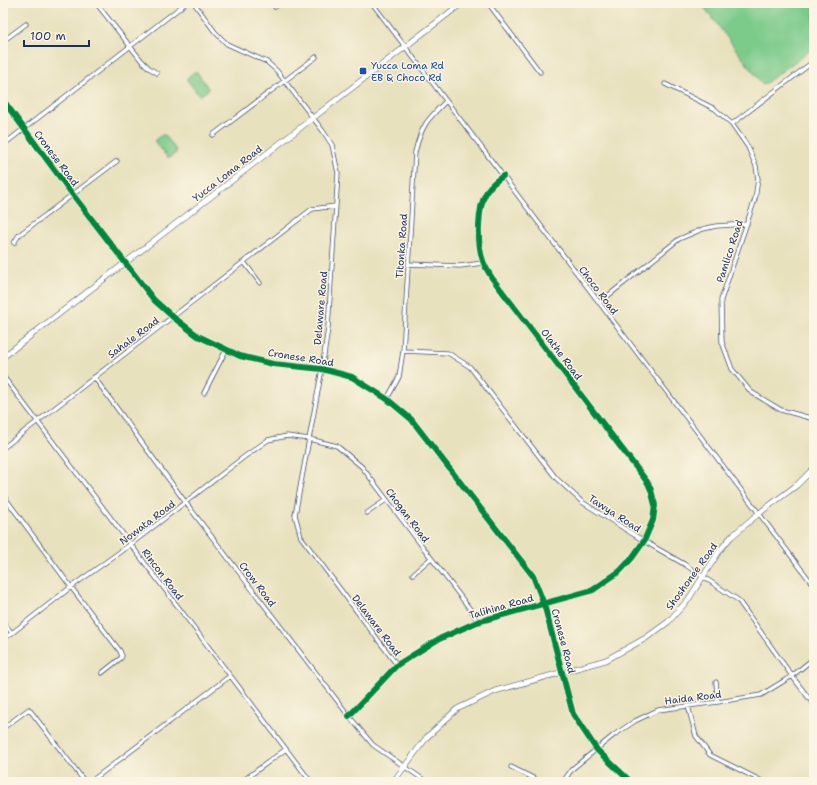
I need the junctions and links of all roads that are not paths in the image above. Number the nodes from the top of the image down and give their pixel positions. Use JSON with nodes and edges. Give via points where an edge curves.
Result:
{"nodes":[{"id":1,"x":96,"y":3,"type":"edge"},
{"id":2,"x":186,"y":3,"type":"edge"},
{"id":3,"x":194,"y":3,"type":"edge"},
{"id":4,"x":281,"y":3,"type":"edge"},
{"id":5,"x":372,"y":3,"type":"edge"},
{"id":6,"x":462,"y":3,"type":"edge"},
{"id":7,"x":488,"y":3,"type":"edge"},
{"id":8,"x":275,"y":7,"type":"dead end"},
{"id":9,"x":26,"y":24,"type":"dead end"},
{"id":10,"x":3,"y":41,"type":"edge"},
{"id":11,"x":130,"y":47,"type":"junction"},
{"id":12,"x":405,"y":47,"type":"junction"},
{"id":13,"x":316,"y":57,"type":"dead end"},
{"id":14,"x":814,"y":62,"type":"edge"},
{"id":15,"x":540,"y":72,"type":"dead end"},
{"id":16,"x":157,"y":73,"type":"dead end"},
{"id":17,"x":284,"y":81,"type":"junction"},
{"id":18,"x":665,"y":84,"type":"dead end"},
{"id":19,"x":3,"y":100,"type":"edge"},
{"id":20,"x":446,"y":101,"type":"junction"},
{"id":21,"x":313,"y":118,"type":"junction"},
{"id":22,"x":732,"y":124,"type":"junction"},
{"id":23,"x":23,"y":129,"type":"junction"},
{"id":24,"x":213,"y":135,"type":"dead end"},
{"id":25,"x":3,"y":145,"type":"edge"},
{"id":26,"x":117,"y":161,"type":"dead end"},
{"id":27,"x":503,"y":176,"type":"junction"},
{"id":28,"x":73,"y":195,"type":"junction"},
{"id":29,"x":336,"y":206,"type":"junction"},
{"id":30,"x":747,"y":224,"type":"junction"},
{"id":31,"x":14,"y":243,"type":"dead end"},
{"id":32,"x":244,"y":262,"type":"junction"},
{"id":33,"x":125,"y":263,"type":"junction"},
{"id":34,"x":483,"y":263,"type":"junction"},
{"id":35,"x":408,"y":264,"type":"junction"},
{"id":36,"x":260,"y":283,"type":"dead end"},
{"id":37,"x":599,"y":303,"type":"junction"},
{"id":38,"x":172,"y":317,"type":"junction"},
{"id":39,"x":226,"y":350,"type":"junction"},
{"id":40,"x":403,"y":351,"type":"junction"},
{"id":41,"x":3,"y":357,"type":"edge"},
{"id":42,"x":322,"y":369,"type":"junction"},
{"id":43,"x":3,"y":376,"type":"edge"},
{"id":44,"x":94,"y":376,"type":"junction"},
{"id":45,"x":204,"y":393,"type":"dead end"},
{"id":46,"x":387,"y":399,"type":"junction"},
{"id":47,"x":814,"y":419,"type":"edge"},
{"id":48,"x":37,"y":422,"type":"junction"},
{"id":49,"x":309,"y":438,"type":"junction"},
{"id":50,"x":3,"y":448,"type":"edge"},
{"id":51,"x":814,"y":468,"type":"edge"},
{"id":52,"x":3,"y":495,"type":"edge"},
{"id":53,"x":386,"y":500,"type":"junction"},
{"id":54,"x":186,"y":503,"type":"junction"},
{"id":55,"x":368,"y":513,"type":"dead end"},
{"id":56,"x":758,"y":514,"type":"junction"},
{"id":57,"x":644,"y":541,"type":"junction"},
{"id":58,"x":131,"y":544,"type":"junction"},
{"id":59,"x":431,"y":558,"type":"junction"},
{"id":60,"x":413,"y":574,"type":"dead end"},
{"id":61,"x":703,"y":576,"type":"junction"},
{"id":62,"x":814,"y":586,"type":"edge"},
{"id":63,"x":71,"y":588,"type":"junction"},
{"id":64,"x":544,"y":604,"type":"junction"},
{"id":65,"x":3,"y":622,"type":"edge"},
{"id":66,"x":477,"y":622,"type":"junction"},
{"id":67,"x":12,"y":633,"type":"junction"},
{"id":68,"x":3,"y":640,"type":"edge"},
{"id":69,"x":814,"y":658,"type":"edge"},
{"id":70,"x":397,"y":665,"type":"junction"},
{"id":71,"x":562,"y":672,"type":"junction"},
{"id":72,"x":102,"y":673,"type":"dead end"},
{"id":73,"x":230,"y":676,"type":"junction"},
{"id":74,"x":792,"y":676,"type":"junction"},
{"id":75,"x":716,"y":682,"type":"dead end"},
{"id":76,"x":718,"y":702,"type":"junction"},
{"id":77,"x":814,"y":705,"type":"edge"},
{"id":78,"x":688,"y":706,"type":"junction"},
{"id":79,"x":349,"y":716,"type":"junction"},
{"id":80,"x":3,"y":728,"type":"edge"},
{"id":81,"x":286,"y":749,"type":"junction"},
{"id":82,"x":597,"y":750,"type":"junction"},
{"id":83,"x":404,"y":767,"type":"junction"},
{"id":84,"x":511,"y":767,"type":"dead end"},
{"id":85,"x":85,"y":782,"type":"edge"},
{"id":86,"x":90,"y":782,"type":"edge"},
{"id":87,"x":241,"y":782,"type":"edge"},
{"id":88,"x":311,"y":782,"type":"edge"},
{"id":89,"x":393,"y":782,"type":"edge"},
{"id":90,"x":428,"y":782,"type":"edge"},
{"id":91,"x":541,"y":782,"type":"edge"},
{"id":92,"x":563,"y":782,"type":"edge"},
{"id":93,"x":631,"y":782,"type":"edge"},
{"id":94,"x":764,"y":782,"type":"edge"}],
"edges":[{"from":1,"to":11,"type":"street"},
{"from":2,"to":11,"type":"street"},
{"from":3,"to":17,"type":"street","name":"Delaware Road","via":[[227,44],[268,62]]},
{"from":4,"to":8,"type":"street"},
{"from":5,"to":12,"type":"street","name":"Choco Road"},
{"from":6,"to":12,"type":"main road","name":"Yucca Loma Road"},
{"from":7,"to":15,"type":"street"},
{"from":9,"to":10,"type":"street"},
{"from":11,"to":16,"type":"street"},
{"from":11,"to":23,"type":"street"},
{"from":12,"to":20,"type":"street","name":"Choco Road"},
{"from":12,"to":21,"type":"main road","name":"Yucca Loma Road"},
{"from":13,"to":17,"type":"street"},
{"from":14,"to":22,"type":"street"},
{"from":17,"to":21,"type":"street","name":"Delaware Road"},
{"from":17,"to":24,"type":"street"},
{"from":18,"to":22,"type":"street","name":"Pamlico Road","via":[[716,109]]},
{"from":19,"to":23,"type":"street","name":"Cronese Road"},
{"from":20,"to":27,"type":"street","name":"Choco Road"},
{"from":20,"to":35,"type":"street","name":"Titonka Road","via":[[428,119],[420,132],[415,152]]},
{"from":21,"to":29,"type":"street","name":"Delaware Road","via":[[332,145],[338,173]]},
{"from":21,"to":33,"type":"main road","name":"Yucca Loma Road"},
{"from":22,"to":30,"type":"street","name":"Pamlico Road","via":[[748,147],[758,179]]},
{"from":23,"to":25,"type":"street"},
{"from":23,"to":28,"type":"street","name":"Cronese Road"},
{"from":26,"to":28,"type":"street"},
{"from":27,"to":34,"type":"street","name":"Olathe Road","via":[[492,184],[482,202],[480,253]]},
{"from":27,"to":37,"type":"street","name":"Choco Road"},
{"from":28,"to":31,"type":"street","via":[[19,235]]},
{"from":28,"to":33,"type":"street","name":"Cronese Road"},
{"from":29,"to":32,"type":"street","name":"Sahale Road","via":[[312,209]]},
{"from":29,"to":42,"type":"street","name":"Delaware Road","via":[[328,328]]},
{"from":30,"to":37,"type":"street","via":[[716,226],[679,239]]},
{"from":30,"to":47,"type":"street","name":"Pamlico Road","via":[[721,300],[722,342],[732,369],[751,392],[781,410]]},
{"from":32,"to":36,"type":"street"},
{"from":32,"to":38,"type":"street","name":"Sahale Road"},
{"from":33,"to":38,"type":"street","name":"Cronese Road","via":[[154,300]]},
{"from":33,"to":41,"type":"main road","name":"Yucca Loma Road"},
{"from":34,"to":35,"type":"street","via":[[460,266]]},
{"from":34,"to":57,"type":"street","name":"Olathe Road","via":[[648,483],[654,498],[655,512]]},
{"from":35,"to":40,"type":"street","name":"Titonka Road"},
{"from":37,"to":56,"type":"street","name":"Choco Road"},
{"from":38,"to":39,"type":"street","name":"Cronese Road","via":[[198,336]]},
{"from":38,"to":44,"type":"street","name":"Sahale Road"},
{"from":39,"to":42,"type":"street","name":"Cronese Road","via":[[273,364]]},
{"from":39,"to":45,"type":"street"},
{"from":40,"to":46,"type":"street","name":"Titonka Road","via":[[399,377]]},
{"from":40,"to":57,"type":"street","name":"Tawya Road","via":[[448,353],[470,367],[556,478],[582,502]]},
{"from":42,"to":46,"type":"street","name":"Cronese Road","via":[[352,377]]},
{"from":42,"to":49,"type":"street","name":"Delaware Road"},
{"from":43,"to":48,"type":"street","name":"Rincon Road"},
{"from":44,"to":48,"type":"street","name":"Sahale Road"},
{"from":44,"to":54,"type":"street","name":"Crow Road"},
{"from":46,"to":64,"type":"street","name":"Cronese Road","via":[[411,419],[533,576]]},
{"from":48,"to":50,"type":"street","name":"Sahale Road"},
{"from":48,"to":58,"type":"street","name":"Rincon Road"},
{"from":49,"to":53,"type":"street","name":"Chogan Road","via":[[336,446],[362,467]]},
{"from":49,"to":54,"type":"street","name":"Nowata Road","via":[[288,436],[268,440]]},
{"from":49,"to":70,"type":"street","name":"Delaware Road","via":[[295,515],[301,537]]},
{"from":51,"to":56,"type":"main road","name":"Shoshonee Road","via":[[797,485]]},
{"from":52,"to":63,"type":"street"},
{"from":53,"to":55,"type":"street"},
{"from":53,"to":59,"type":"street","name":"Chogan Road"},
{"from":54,"to":58,"type":"street","name":"Nowata Road"},
{"from":54,"to":79,"type":"street","name":"Crow Road"},
{"from":56,"to":61,"type":"main road","name":"Shoshonee Road","via":[[731,537]]},
{"from":56,"to":62,"type":"street","name":"Choco Road"},
{"from":57,"to":61,"type":"street","name":"Tawya Road"},
{"from":57,"to":64,"type":"street","name":"Talihina Road","via":[[620,572],[593,590]]},
{"from":58,"to":63,"type":"street","name":"Nowata Road"},
{"from":58,"to":73,"type":"street","name":"Rincon Road"},
{"from":59,"to":60,"type":"street"},
{"from":59,"to":66,"type":"street","name":"Chogan Road","via":[[473,613]]},
{"from":61,"to":71,"type":"main road","name":"Shoshonee Road","via":[[688,600],[668,622],[646,638],[606,660]]},
{"from":61,"to":74,"type":"street","name":"Tawya Road","via":[[738,600]]},
{"from":63,"to":67,"type":"street","name":"Nowata Road"},
{"from":63,"to":72,"type":"street","via":[[122,656]]},
{"from":64,"to":66,"type":"street","name":"Talihina Road"},
{"from":64,"to":71,"type":"street","name":"Cronese Road"},
{"from":65,"to":67,"type":"street"},
{"from":66,"to":70,"type":"street","name":"Talihina Road","via":[[437,640]]},
{"from":67,"to":68,"type":"street","name":"Nowata Road"},
{"from":69,"to":74,"type":"street","name":"Haida Road"},
{"from":70,"to":79,"type":"street","name":"Talihina Road"},
{"from":71,"to":82,"type":"street","name":"Cronese Road","via":[[573,714]]},
{"from":71,"to":83,"type":"main road","name":"Shoshonee Road","via":[[495,691],[457,709],[426,737]]},
{"from":73,"to":81,"type":"street","name":"Rincon Road"},
{"from":73,"to":86,"type":"street"},
{"from":74,"to":76,"type":"street","name":"Haida Road","via":[[761,695]]},
{"from":74,"to":77,"type":"street","name":"Tawya Road"},
{"from":75,"to":76,"type":"street"},
{"from":76,"to":78,"type":"street","name":"Haida Road"},
{"from":78,"to":82,"type":"street","name":"Haida Road","via":[[658,710],[635,721]]},
{"from":78,"to":94,"type":"street","via":[[696,736],[710,755]]},
{"from":79,"to":83,"type":"street","name":"Crow Road","via":[[373,746]]},
{"from":80,"to":85,"type":"street","via":[[29,709]]},
{"from":81,"to":87,"type":"street"},
{"from":81,"to":88,"type":"street","name":"Rincon Road"},
{"from":82,"to":92,"type":"street","name":"Haida Road","via":[[572,769]]},
{"from":82,"to":93,"type":"street","name":"Cronese Road"},
{"from":83,"to":89,"type":"main road","name":"Shoshonee Road"},
{"from":83,"to":90,"type":"street","name":"Crow Road"},
{"from":84,"to":91,"type":"street"}]}
